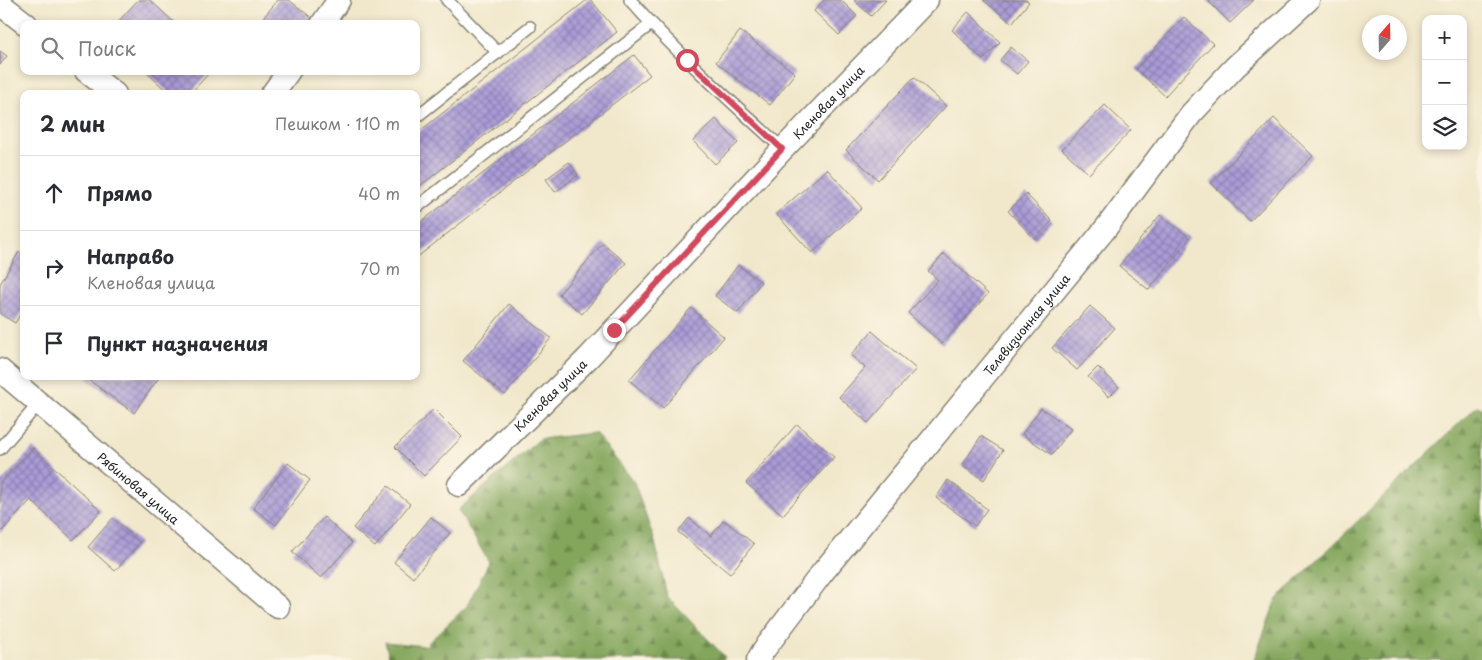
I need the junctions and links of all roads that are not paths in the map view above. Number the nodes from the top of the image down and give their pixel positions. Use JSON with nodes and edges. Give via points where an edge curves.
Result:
{"nodes":[{"id":1,"x":339,"y":0,"type":"edge"},
{"id":2,"x":447,"y":0,"type":"edge"},
{"id":3,"x":630,"y":0,"type":"edge"},
{"id":4,"x":927,"y":0,"type":"edge"},
{"id":5,"x":1308,"y":0,"type":"edge"},
{"id":6,"x":0,"y":4,"type":"edge"},
{"id":7,"x":21,"y":20,"type":"edge"},
{"id":8,"x":325,"y":20,"type":"edge"},
{"id":9,"x":651,"y":24,"type":"junction"},
{"id":10,"x":530,"y":27,"type":"dead end"},
{"id":11,"x":498,"y":53,"type":"junction"},
{"id":12,"x":91,"y":75,"type":"edge"},
{"id":13,"x":286,"y":75,"type":"edge"},
{"id":14,"x":110,"y":90,"type":"edge"},
{"id":15,"x":275,"y":90,"type":"edge"},
{"id":16,"x":420,"y":114,"type":"edge"},
{"id":17,"x":782,"y":149,"type":"junction"},
{"id":18,"x":420,"y":205,"type":"edge"},
{"id":19,"x":0,"y":370,"type":"edge"},
{"id":20,"x":40,"y":403,"type":"junction"},
{"id":21,"x":0,"y":449,"type":"edge"},
{"id":22,"x":459,"y":485,"type":"dead end"},
{"id":23,"x":278,"y":607,"type":"dead end"},
{"id":24,"x":758,"y":660,"type":"edge"}],
"edges":[{"from":1,"to":8,"type":"street"},
{"from":2,"to":11,"type":"lane"},
{"from":3,"to":9,"type":"lane"},
{"from":4,"to":17,"type":"street","name":"Кленовая улица"},
{"from":5,"to":24,"type":"street","name":"Телевизионная улица","via":[[1235,67],[1192,114],[1106,228],[822,573]]},
{"from":6,"to":7,"type":"street"},
{"from":9,"to":17,"type":"lane"},
{"from":9,"to":18,"type":"lane"},
{"from":10,"to":11,"type":"lane"},
{"from":11,"to":16,"type":"lane"},
{"from":12,"to":14,"type":"street"},
{"from":13,"to":15,"type":"street"},
{"from":17,"to":22,"type":"street","name":"Кленовая улица","via":[[588,358]]},
{"from":19,"to":20,"type":"street","name":"Рябиновая улица"},
{"from":20,"to":21,"type":"lane"},
{"from":20,"to":23,"type":"street","name":"Рябиновая улица"}]}
